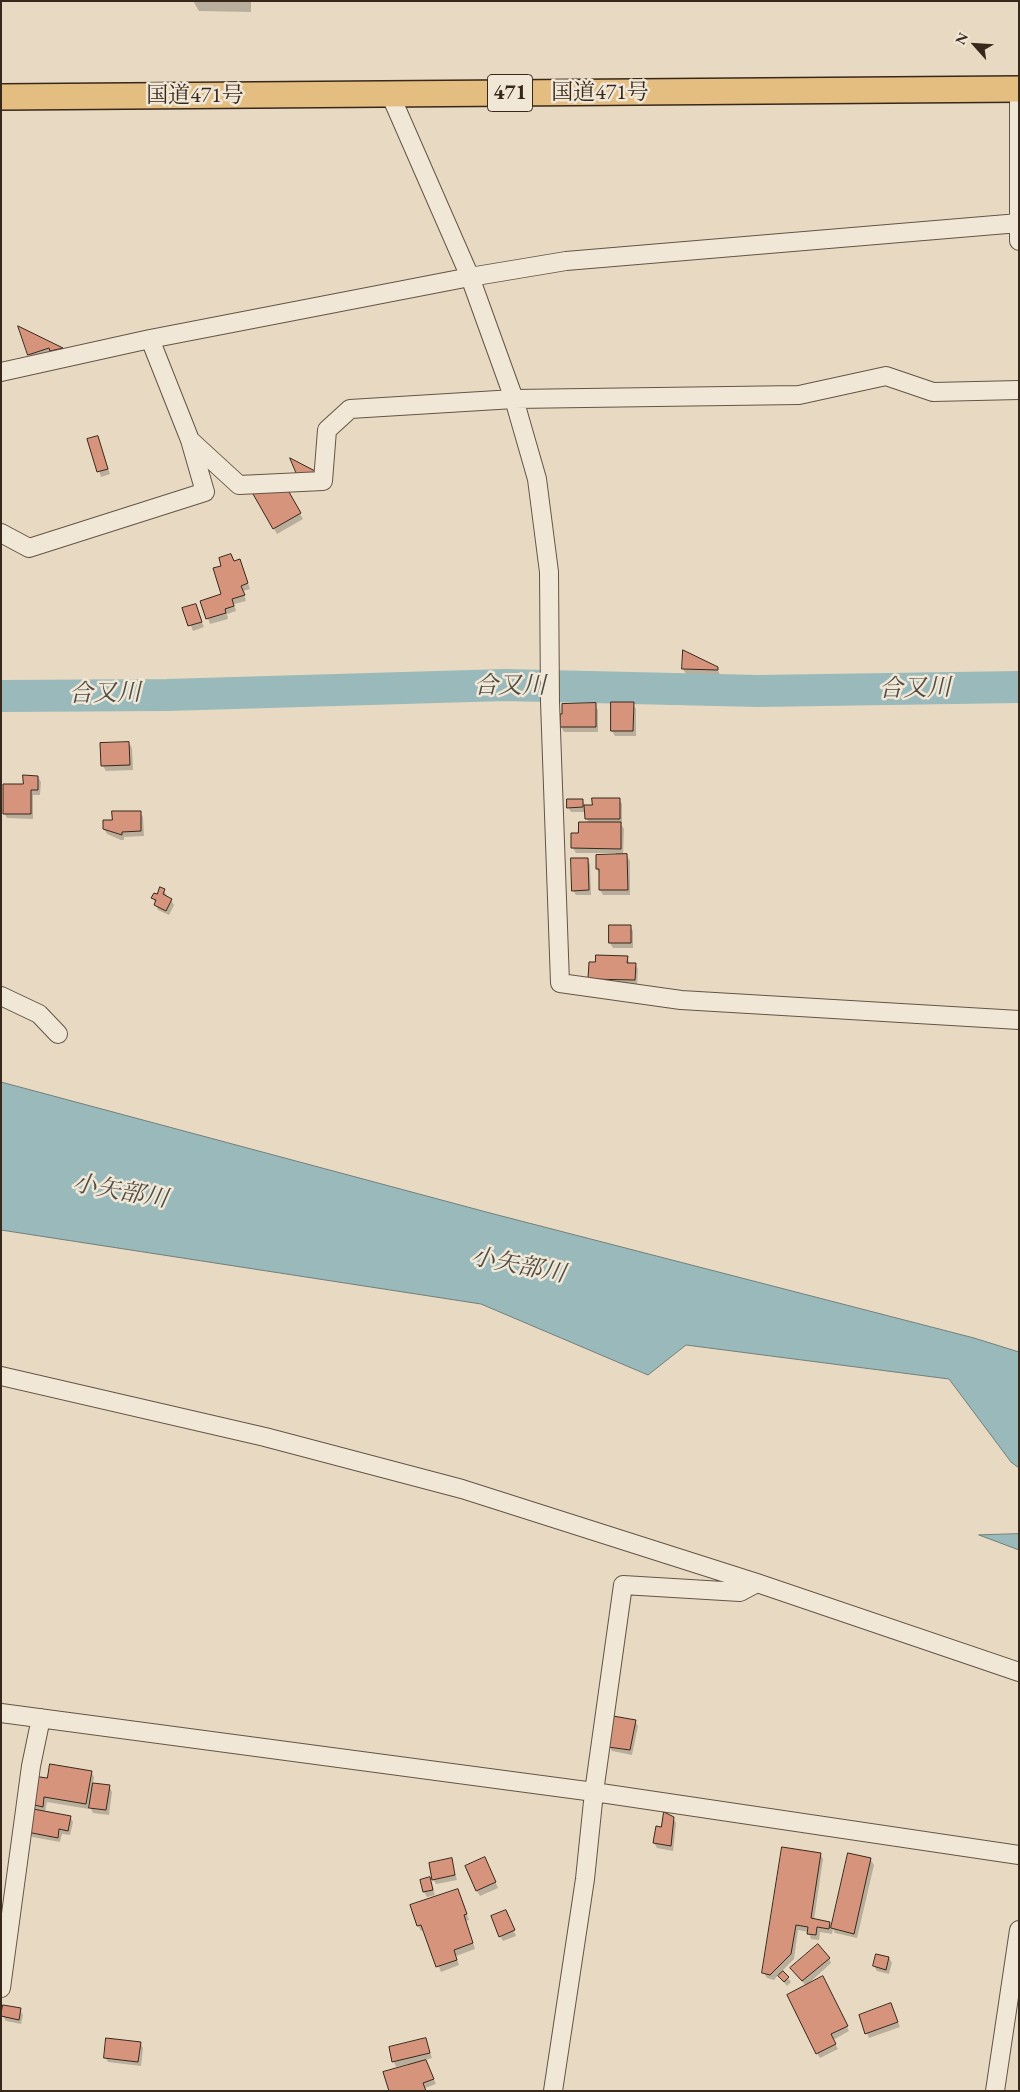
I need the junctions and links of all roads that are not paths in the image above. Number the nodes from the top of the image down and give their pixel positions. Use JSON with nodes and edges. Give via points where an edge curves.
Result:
{"nodes":[{"id":1,"x":1019,"y":89,"type":"edge"},
{"id":2,"x":390,"y":94,"type":"junction"},
{"id":3,"x":1,"y":97,"type":"edge"},
{"id":4,"x":1018,"y":224,"type":"edge"},
{"id":5,"x":1019,"y":241,"type":"edge"},
{"id":6,"x":470,"y":276,"type":"junction"},
{"id":7,"x":150,"y":339,"type":"junction"},
{"id":8,"x":1,"y":372,"type":"edge"},
{"id":9,"x":1019,"y":390,"type":"edge"},
{"id":10,"x":514,"y":399,"type":"junction"},
{"id":11,"x":190,"y":440,"type":"junction"},
{"id":12,"x":1,"y":533,"type":"edge"},
{"id":13,"x":1,"y":996,"type":"edge"},
{"id":14,"x":1019,"y":1020,"type":"edge"},
{"id":15,"x":58,"y":1034,"type":"dead end"},
{"id":16,"x":1,"y":1376,"type":"edge"},
{"id":17,"x":758,"y":1583,"type":"junction"},
{"id":18,"x":1019,"y":1672,"type":"edge"},
{"id":19,"x":1,"y":1713,"type":"edge"},
{"id":20,"x":41,"y":1718,"type":"junction"},
{"id":21,"x":594,"y":1792,"type":"junction"},
{"id":22,"x":1019,"y":1855,"type":"edge"},
{"id":23,"x":1019,"y":1930,"type":"edge"},
{"id":24,"x":1,"y":1988,"type":"edge"},
{"id":25,"x":553,"y":2091,"type":"edge"},
{"id":26,"x":995,"y":2091,"type":"edge"}],
"edges":[{"from":1,"to":2,"type":"highway","name":"国道471号","number":"471"},
{"from":1,"to":4,"type":"street"},
{"from":2,"to":3,"type":"highway","name":"国道471号","number":"471"},
{"from":2,"to":6,"type":"street"},
{"from":4,"to":5,"type":"street"},
{"from":4,"to":6,"type":"street","via":[[566,261]]},
{"from":6,"to":7,"type":"street"},
{"from":6,"to":10,"type":"street"},
{"from":7,"to":8,"type":"street"},
{"from":7,"to":11,"type":"street"},
{"from":9,"to":10,"type":"street","via":[[933,392],[886,376],[799,395]]},
{"from":10,"to":11,"type":"street","via":[[350,409],[327,430],[323,481],[239,485]]},
{"from":10,"to":14,"type":"street","via":[[537,479],[549,572],[560,983],[681,1000]]},
{"from":11,"to":12,"type":"street","via":[[205,492],[29,548]]},
{"from":13,"to":15,"type":"street","via":[[38,1014]]},
{"from":16,"to":17,"type":"street","via":[[265,1437],[462,1489]]},
{"from":17,"to":18,"type":"street"},
{"from":17,"to":21,"type":"street","via":[[740,1592],[624,1585]]},
{"from":19,"to":20,"type":"street"},
{"from":20,"to":21,"type":"street"},
{"from":20,"to":24,"type":"street","via":[[31,1766]]},
{"from":21,"to":22,"type":"street"},
{"from":21,"to":25,"type":"street","via":[[585,1879]]},
{"from":23,"to":26,"type":"street"}]}
